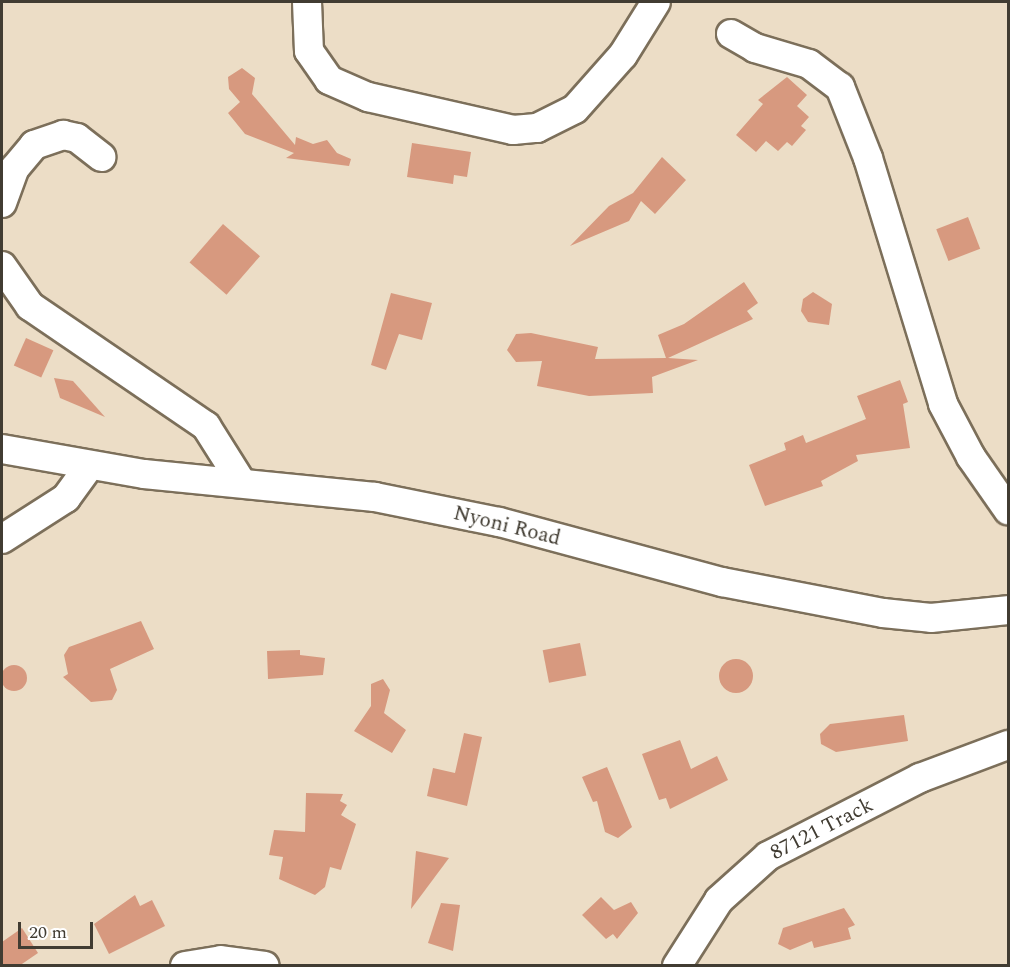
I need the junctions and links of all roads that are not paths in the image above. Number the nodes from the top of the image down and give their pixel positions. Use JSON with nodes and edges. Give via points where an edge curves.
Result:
{"nodes":[{"id":1,"x":307,"y":2,"type":"edge"},
{"id":2,"x":656,"y":2,"type":"edge"},
{"id":3,"x":731,"y":34,"type":"dead end"},
{"id":4,"x":101,"y":157,"type":"dead end"},
{"id":5,"x":2,"y":203,"type":"edge"},
{"id":6,"x":2,"y":266,"type":"edge"},
{"id":7,"x":2,"y":449,"type":"edge"},
{"id":8,"x":89,"y":466,"type":"junction"},
{"id":9,"x":240,"y":480,"type":"junction"},
{"id":10,"x":1008,"y":510,"type":"edge"},
{"id":11,"x":2,"y":539,"type":"edge"},
{"id":12,"x":1008,"y":610,"type":"edge"},
{"id":13,"x":1008,"y":744,"type":"edge"},
{"id":14,"x":184,"y":966,"type":"edge"},
{"id":15,"x":265,"y":966,"type":"edge"},
{"id":16,"x":677,"y":966,"type":"edge"}],
"edges":[{"from":1,"to":2,"type":"street","via":[[309,51],[329,80],[389,102],[513,130],[537,128],[575,109],[611,71]]},
{"from":3,"to":10,"type":"street","via":[[761,51],[809,64],[840,87],[868,158],[943,404]]},
{"from":4,"to":5,"type":"street","via":[[77,138],[63,135],[34,145],[15,168]]},
{"from":6,"to":9,"type":"street","via":[[30,306],[206,426]]},
{"from":7,"to":8,"type":"street","name":"Nyoni Road"},
{"from":8,"to":9,"type":"street","name":"Nyoni Road"},
{"from":8,"to":11,"type":"street","via":[[66,498]]},
{"from":9,"to":12,"type":"street","name":"Nyoni Road","via":[[364,495],[499,522],[819,603],[931,618]]},
{"from":13,"to":16,"type":"street","name":"87121 Track","via":[[920,778],[768,856],[719,900]]},
{"from":14,"to":15,"type":"street","via":[[220,960]]}]}
